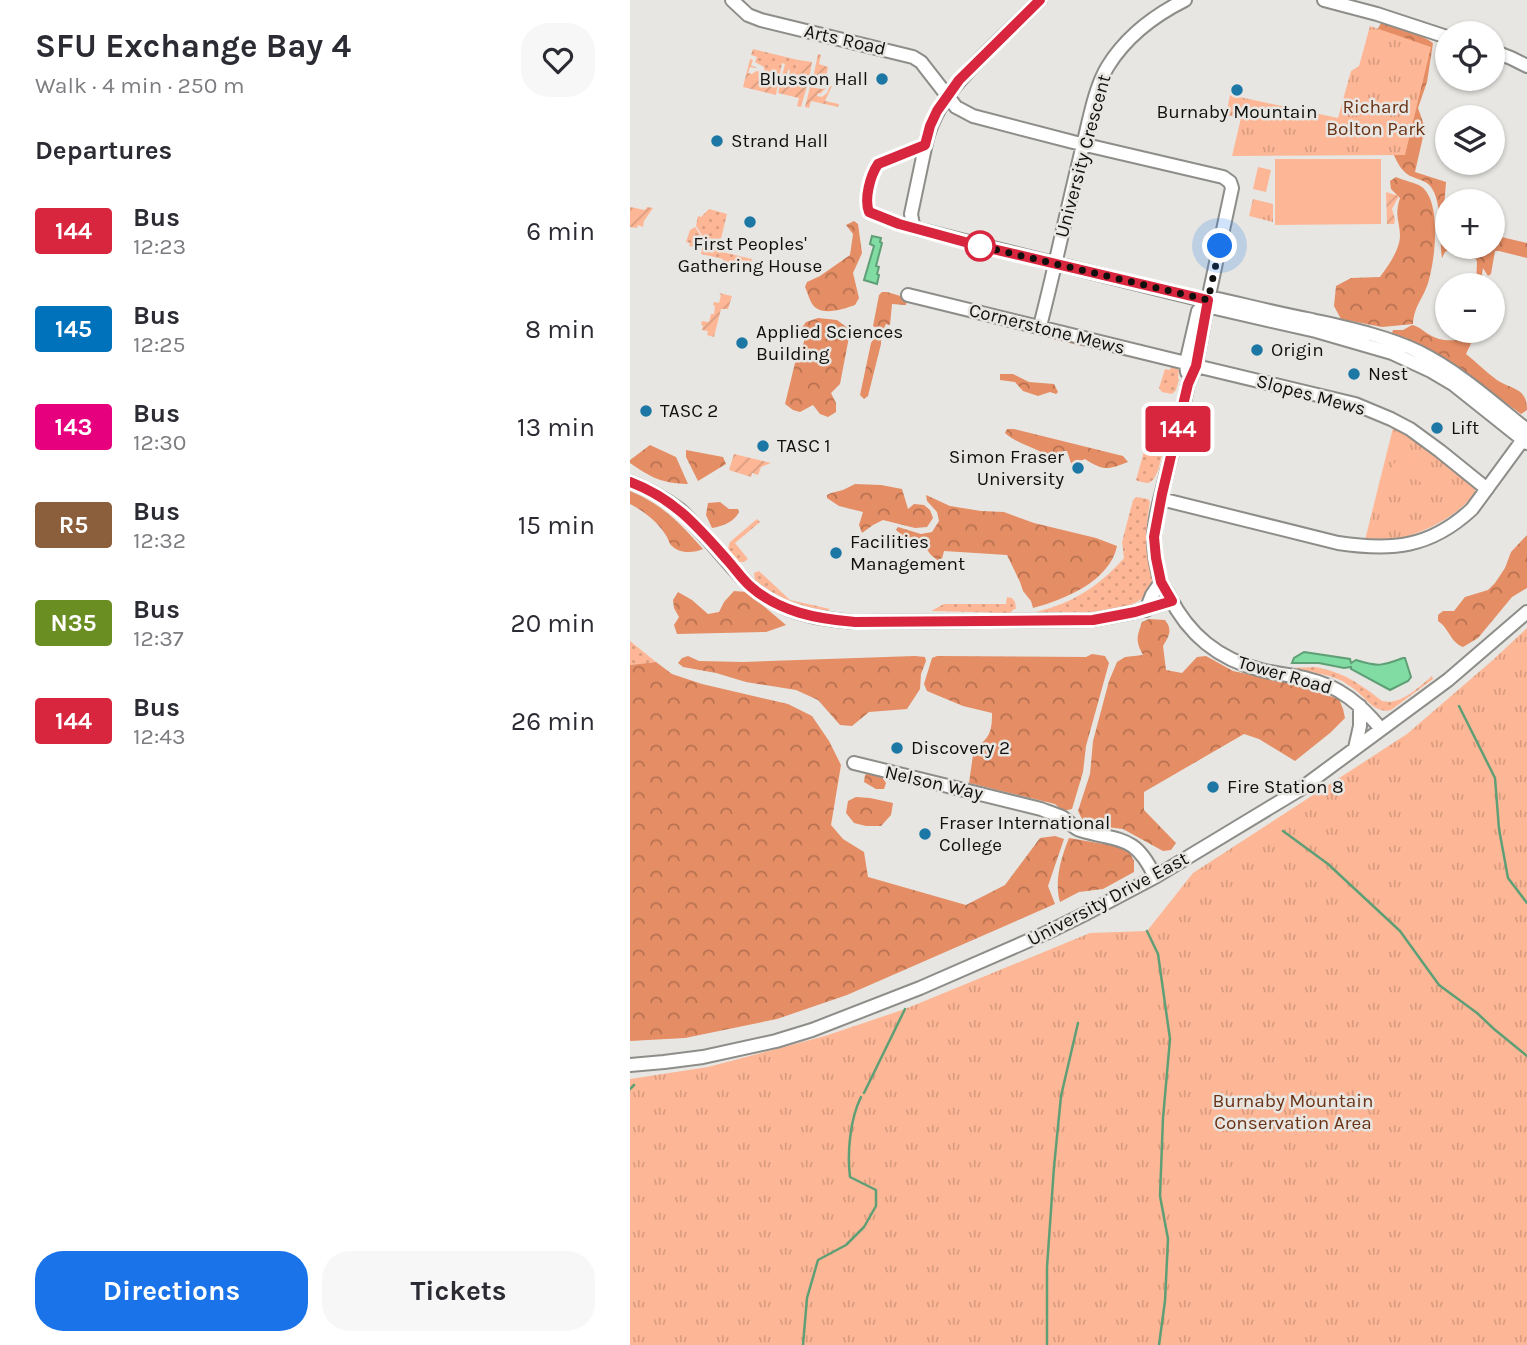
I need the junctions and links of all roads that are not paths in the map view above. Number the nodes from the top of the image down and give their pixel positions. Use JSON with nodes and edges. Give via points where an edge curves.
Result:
{"nodes":[{"id":1,"x":732,"y":0,"type":"edge"},
{"id":2,"x":1040,"y":0,"type":"edge"},
{"id":3,"x":1185,"y":0,"type":"edge"},
{"id":4,"x":1324,"y":0,"type":"edge"},
{"id":5,"x":1435,"y":33,"type":"edge"},
{"id":6,"x":1505,"y":56,"type":"edge"},
{"id":7,"x":1527,"y":66,"type":"edge"},
{"id":8,"x":947,"y":96,"type":"junction"},
{"id":9,"x":1083,"y":144,"type":"junction"},
{"id":10,"x":1230,"y":182,"type":"joint"},
{"id":11,"x":1055,"y":264,"type":"junction"},
{"id":12,"x":908,"y":295,"type":"dead end"},
{"id":13,"x":1208,"y":300,"type":"junction"},
{"id":14,"x":1040,"y":327,"type":"junction"},
{"id":15,"x":1191,"y":365,"type":"junction"},
{"id":16,"x":1526,"y":437,"type":"edge"},
{"id":17,"x":630,"y":482,"type":"edge"},
{"id":18,"x":1487,"y":489,"type":"junction"},
{"id":19,"x":1161,"y":499,"type":"junction"},
{"id":20,"x":1161,"y":582,"type":"junction"},
{"id":21,"x":1172,"y":601,"type":"junction"},
{"id":22,"x":1146,"y":610,"type":"junction"},
{"id":23,"x":1527,"y":612,"type":"edge"},
{"id":24,"x":1360,"y":706,"type":"junction"},
{"id":25,"x":1381,"y":729,"type":"junction"},
{"id":26,"x":1355,"y":748,"type":"junction"},
{"id":27,"x":854,"y":763,"type":"dead end"},
{"id":28,"x":1155,"y":877,"type":"junction"},
{"id":29,"x":630,"y":1065,"type":"edge"}],
"edges":[{"from":1,"to":8,"type":"street","name":"Arts Road","via":[[761,20],[913,57]]},
{"from":2,"to":8,"type":"street"},
{"from":3,"to":9,"type":"street","name":"University Crescent","via":[[1127,40],[1106,68]]},
{"from":4,"to":5,"type":"street"},
{"from":6,"to":7,"type":"street"},
{"from":8,"to":9,"type":"street","name":"Arts Road","via":[[973,116]]},
{"from":8,"to":11,"type":"street","via":[[930,126],[911,214],[913,225]]},
{"from":9,"to":10,"type":"street","name":"Arts Road"},
{"from":9,"to":11,"type":"street","name":"University Crescent"},
{"from":10,"to":13,"type":"street","name":"Tower Road"},
{"from":11,"to":13,"type":"street"},
{"from":11,"to":14,"type":"street","name":"University Crescent"},
{"from":12,"to":14,"type":"street","name":"Cornerstone Mews"},
{"from":13,"to":15,"type":"street","name":"Tower Road","via":[[1198,311]]},
{"from":13,"to":16,"type":"street","via":[[1216,308],[1392,353],[1453,384]]},
{"from":14,"to":15,"type":"street","name":"Cornerstone Mews"},
{"from":15,"to":18,"type":"street","name":"Slopes Mews","via":[[1355,404],[1391,419]]},
{"from":15,"to":19,"type":"street","name":"Tower Road"},
{"from":16,"to":18,"type":"street"},
{"from":17,"to":22,"type":"street","via":[[680,510],[750,586],[805,615],[855,622],[1080,620]]},
{"from":18,"to":19,"type":"street","via":[[1472,509],[1444,531],[1392,547],[1338,543]]},
{"from":19,"to":20,"type":"street","name":"Tower Road","via":[[1154,537]]},
{"from":20,"to":21,"type":"street","name":"Tower Road"},
{"from":20,"to":22,"type":"street"},
{"from":21,"to":22,"type":"street"},
{"from":21,"to":24,"type":"street","name":"Tower Road","via":[[1199,638],[1236,662],[1318,681]]},
{"from":23,"to":25,"type":"street","name":"University Drive East","via":[[1448,680]]},
{"from":24,"to":25,"type":"street","name":"Tower Road"},
{"from":24,"to":26,"type":"street"},
{"from":25,"to":26,"type":"street","name":"University Drive East"},
{"from":26,"to":28,"type":"street","name":"University Drive East","via":[[1281,802]]},
{"from":27,"to":28,"type":"street","name":"Nelson Way","via":[[1065,818],[1076,829],[1138,849]]},
{"from":28,"to":29,"type":"street","name":"University Drive East","via":[[1046,933],[822,1026],[727,1052]]}]}
